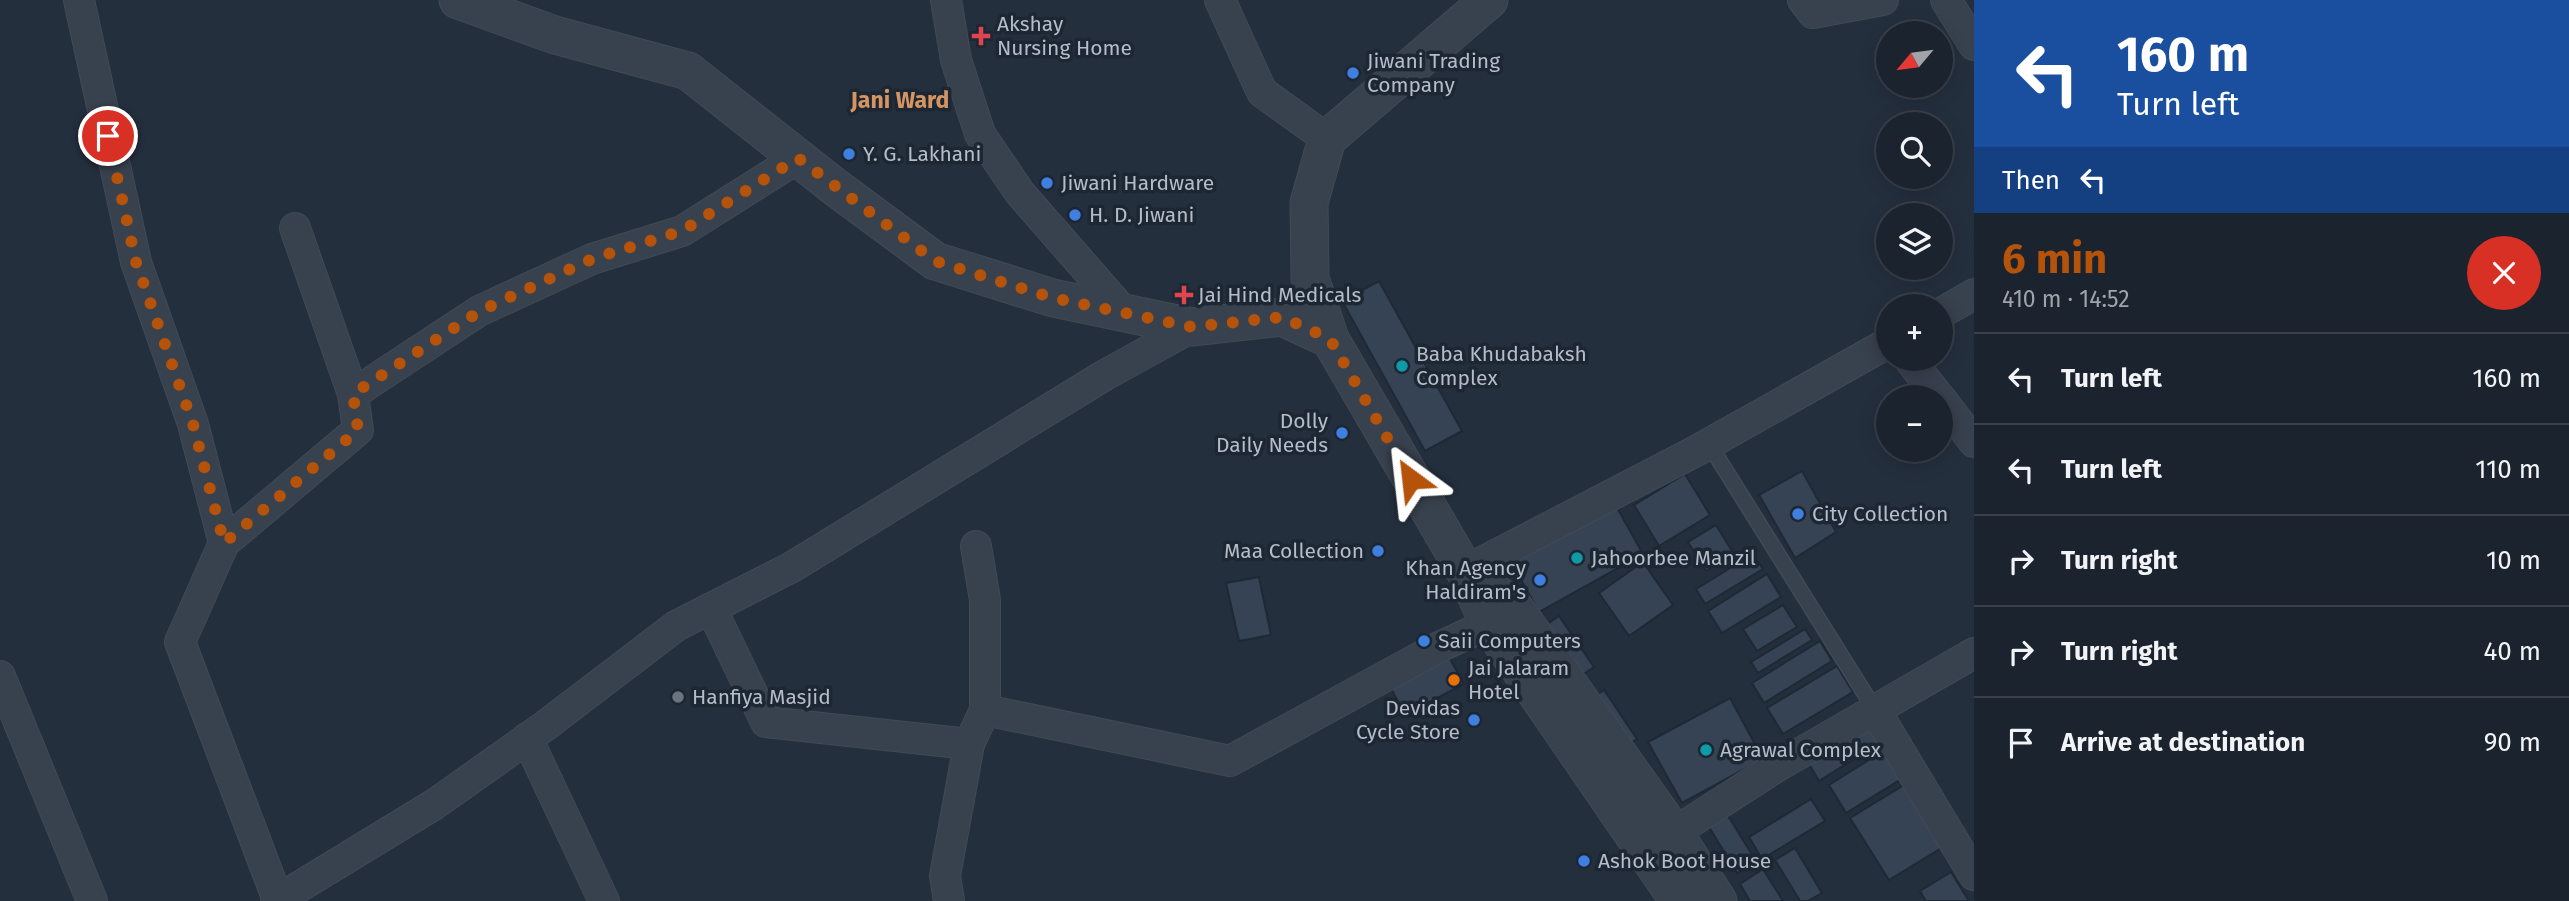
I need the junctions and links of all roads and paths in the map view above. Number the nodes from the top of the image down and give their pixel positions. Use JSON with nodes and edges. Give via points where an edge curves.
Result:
{"nodes":[{"id":1,"x":79,"y":0,"type":"edge"},
{"id":2,"x":458,"y":0,"type":"edge"},
{"id":3,"x":946,"y":0,"type":"edge"},
{"id":4,"x":1220,"y":0,"type":"edge"},
{"id":5,"x":1489,"y":0,"type":"edge"},
{"id":6,"x":1803,"y":0,"type":"edge"},
{"id":7,"x":1883,"y":0,"type":"edge"},
{"id":8,"x":1946,"y":0,"type":"edge"},
{"id":9,"x":1974,"y":45,"type":"edge"},
{"id":10,"x":1327,"y":139,"type":"junction"},
{"id":11,"x":798,"y":158,"type":"junction"},
{"id":12,"x":295,"y":228,"type":"dead end"},
{"id":13,"x":1974,"y":294,"type":"edge"},
{"id":14,"x":1953,"y":306,"type":"edge"},
{"id":15,"x":1124,"y":312,"type":"junction"},
{"id":16,"x":1192,"y":327,"type":"junction"},
{"id":17,"x":1330,"y":339,"type":"junction"},
{"id":18,"x":1876,"y":350,"type":"edge"},
{"id":19,"x":1919,"y":371,"type":"edge"},
{"id":20,"x":1930,"y":385,"type":"edge"},
{"id":21,"x":353,"y":394,"type":"junction"},
{"id":22,"x":1953,"y":415,"type":"edge"},
{"id":23,"x":1974,"y":442,"type":"edge"},
{"id":24,"x":1709,"y":444,"type":"junction"},
{"id":25,"x":224,"y":543,"type":"junction"},
{"id":26,"x":976,"y":546,"type":"dead end"},
{"id":27,"x":1465,"y":571,"type":"junction"},
{"id":28,"x":711,"y":608,"type":"junction"},
{"id":29,"x":1489,"y":624,"type":"junction"},
{"id":30,"x":1974,"y":653,"type":"edge"},
{"id":31,"x":0,"y":676,"type":"edge"},
{"id":32,"x":985,"y":710,"type":"junction"},
{"id":33,"x":1875,"y":710,"type":"junction"},
{"id":34,"x":527,"y":738,"type":"junction"},
{"id":35,"x":969,"y":744,"type":"junction"},
{"id":36,"x":1660,"y":842,"type":"junction"},
{"id":37,"x":1974,"y":875,"type":"edge"},
{"id":38,"x":1700,"y":898,"type":"edge"},
{"id":39,"x":277,"y":900,"type":"edge"},
{"id":40,"x":92,"y":901,"type":"edge"},
{"id":41,"x":604,"y":901,"type":"edge"},
{"id":42,"x":949,"y":901,"type":"edge"}],
"edges":[{"from":1,"to":25,"type":"street","via":[[136,262],[193,424]]},
{"from":2,"to":11,"type":"street","via":[[555,35],[688,71]]},
{"from":3,"to":15,"type":"street","via":[[956,60],[981,134],[1020,193]]},
{"from":4,"to":10,"type":"street","via":[[1262,92]]},
{"from":5,"to":10,"type":"street"},
{"from":6,"to":7,"type":"street","via":[[1813,13]]},
{"from":8,"to":9,"type":"street"},
{"from":10,"to":17,"type":"street","via":[[1309,204],[1310,278]]},
{"from":11,"to":15,"type":"street","via":[[935,261],[1053,298]]},
{"from":11,"to":21,"type":"street","via":[[682,231],[592,259],[480,311]]},
{"from":12,"to":21,"type":"street"},
{"from":13,"to":14,"type":"street"},
{"from":15,"to":16,"type":"street"},
{"from":16,"to":17,"type":"street","via":[[1282,317]]},
{"from":16,"to":28,"type":"street","via":[[1105,375],[792,567]]},
{"from":17,"to":27,"type":"street"},
{"from":18,"to":24,"type":"street"},
{"from":19,"to":20,"type":"street"},
{"from":21,"to":25,"type":"street","via":[[358,430]]},
{"from":22,"to":23,"type":"street"},
{"from":24,"to":27,"type":"street"},
{"from":24,"to":33,"type":"lane"},
{"from":25,"to":39,"type":"street","via":[[180,642]]},
{"from":26,"to":32,"type":"street","via":[[985,600]]},
{"from":27,"to":29,"type":"street"},
{"from":27,"to":36,"type":"street","via":[[1513,606]]},
{"from":28,"to":34,"type":"street","via":[[676,625]]},
{"from":28,"to":35,"type":"street","via":[[766,722]]},
{"from":29,"to":32,"type":"street","via":[[1230,761]]},
{"from":29,"to":36,"type":"street"},
{"from":30,"to":33,"type":"street"},
{"from":31,"to":40,"type":"street"},
{"from":32,"to":35,"type":"street"},
{"from":33,"to":36,"type":"street"},
{"from":33,"to":37,"type":"street"},
{"from":34,"to":39,"type":"street","via":[[435,804]]},
{"from":34,"to":41,"type":"street"},
{"from":35,"to":42,"type":"street","via":[[945,876]]},
{"from":36,"to":38,"type":"street"}]}
